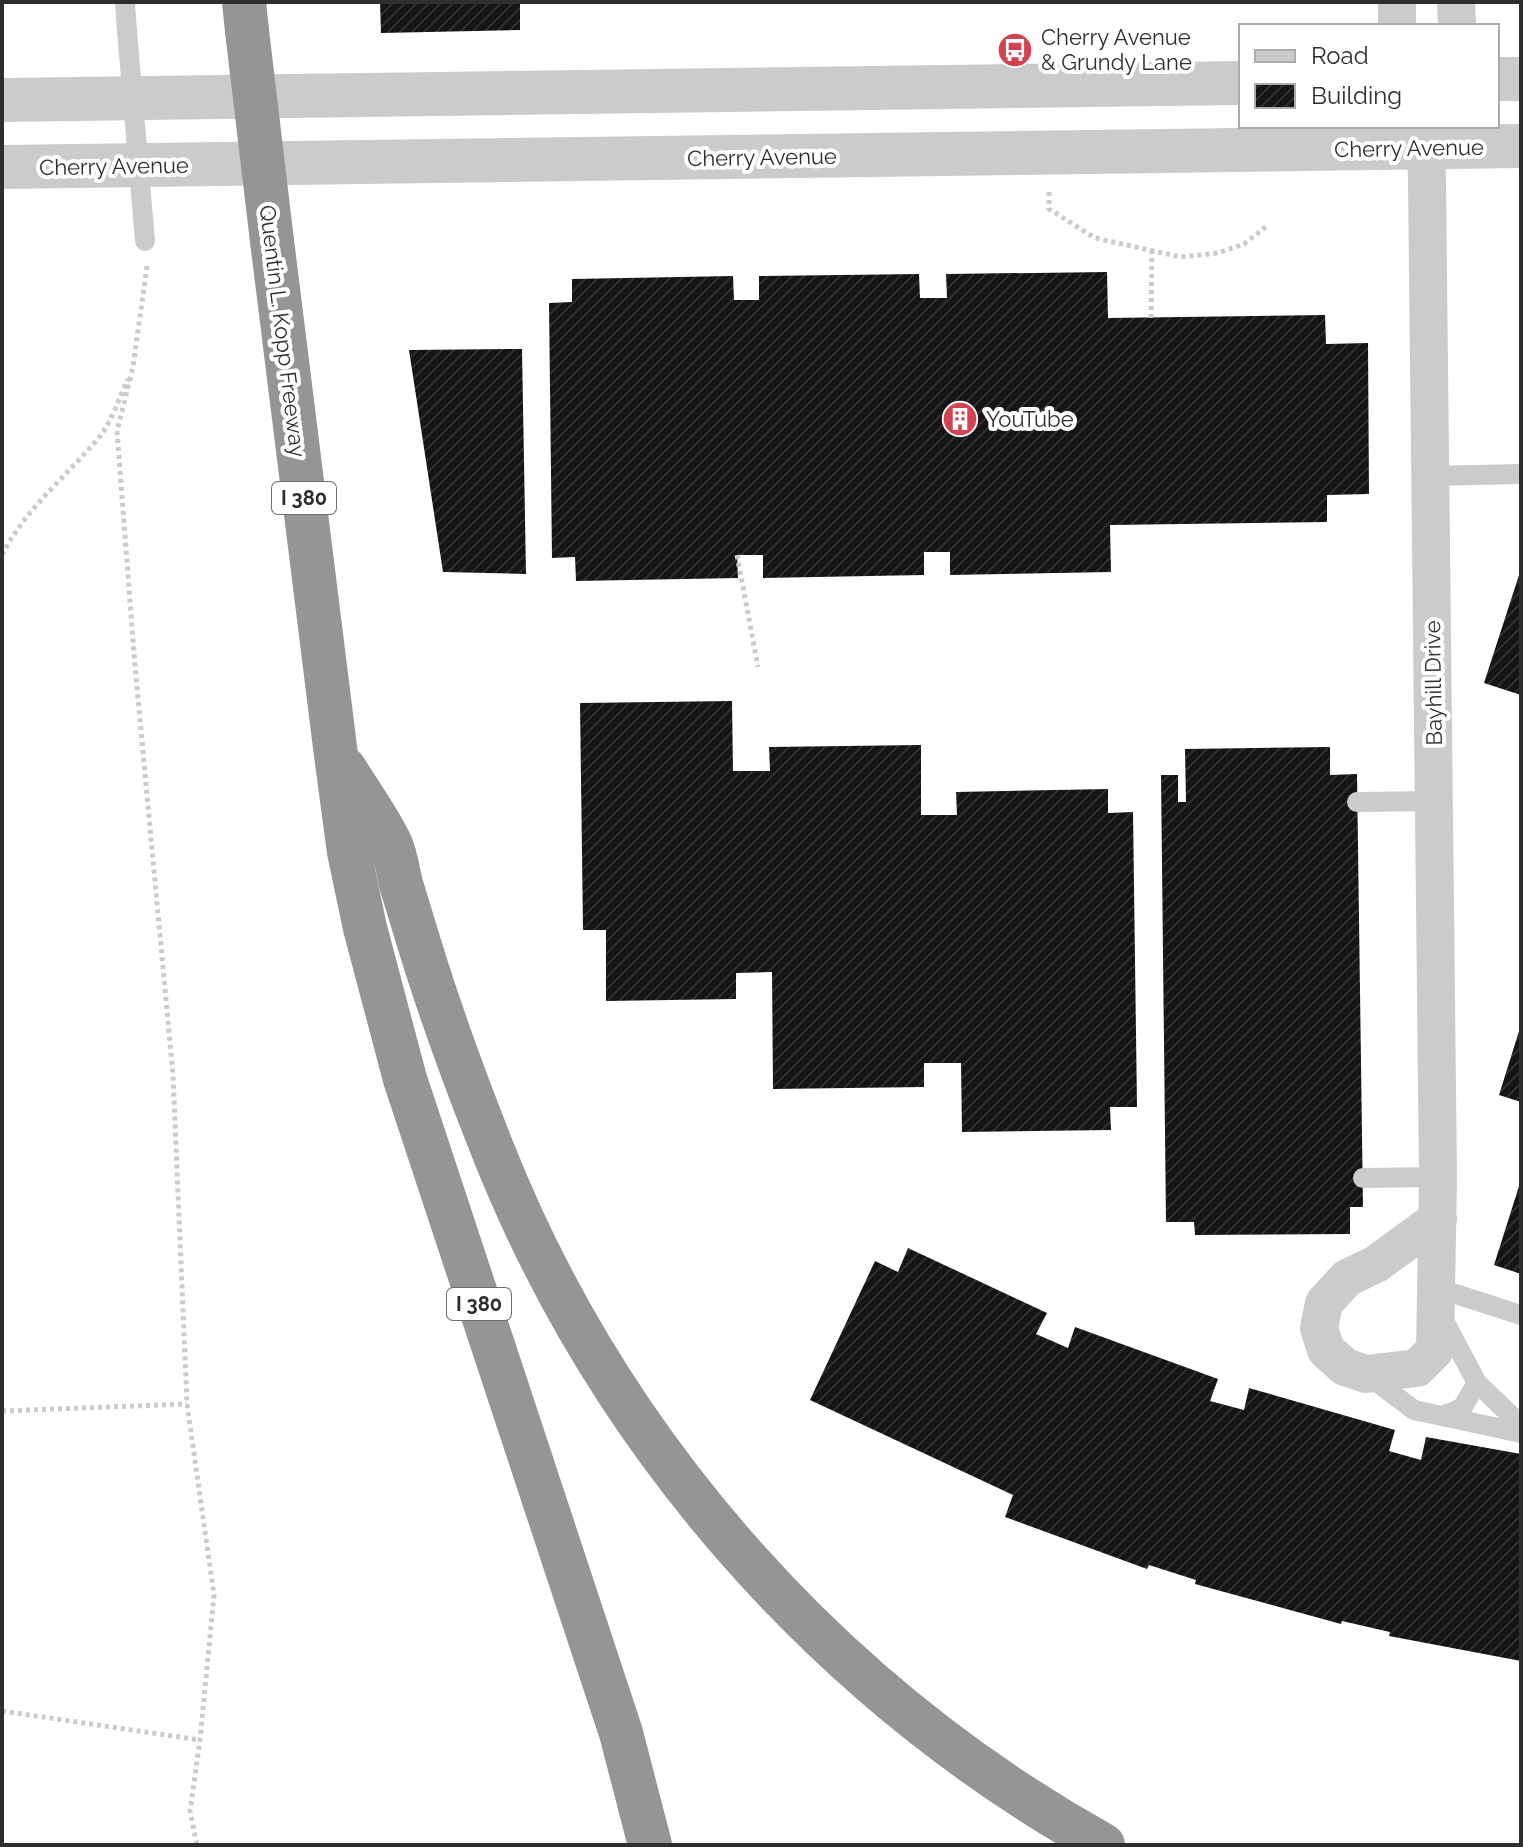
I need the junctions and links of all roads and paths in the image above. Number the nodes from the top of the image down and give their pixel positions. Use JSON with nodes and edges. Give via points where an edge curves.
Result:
{"nodes":[{"id":1,"x":127,"y":2,"type":"edge"},
{"id":2,"x":1397,"y":2,"type":"edge"},
{"id":3,"x":1456,"y":2,"type":"edge"},
{"id":4,"x":246,"y":17,"type":"edge"},
{"id":5,"x":1397,"y":24,"type":"edge"},
{"id":6,"x":1457,"y":24,"type":"edge"},
{"id":7,"x":1499,"y":79,"type":"edge"},
{"id":8,"x":1521,"y":79,"type":"edge"},
{"id":9,"x":1239,"y":83,"type":"edge"},
{"id":10,"x":2,"y":100,"type":"edge"},
{"id":11,"x":1428,"y":133,"type":"edge"},
{"id":12,"x":1521,"y":146,"type":"edge"},
{"id":13,"x":2,"y":167,"type":"edge"},
{"id":14,"x":1049,"y":209,"type":"dead end"},
{"id":15,"x":1268,"y":225,"type":"dead end"},
{"id":16,"x":145,"y":241,"type":"joint"},
{"id":17,"x":1152,"y":250,"type":"junction"},
{"id":18,"x":1151,"y":318,"type":"dead end"},
{"id":19,"x":133,"y":367,"type":"junction"},
{"id":20,"x":1521,"y":474,"type":"edge"},
{"id":21,"x":1430,"y":476,"type":"junction"},
{"id":22,"x":2,"y":555,"type":"edge"},
{"id":23,"x":737,"y":555,"type":"dead end"},
{"id":24,"x":758,"y":667,"type":"dead end"},
{"id":25,"x":336,"y":755,"type":"junction"},
{"id":26,"x":1434,"y":801,"type":"junction"},
{"id":27,"x":1357,"y":802,"type":"dead end"},
{"id":28,"x":1438,"y":1177,"type":"junction"},
{"id":29,"x":1363,"y":1178,"type":"dead end"},
{"id":30,"x":1438,"y":1219,"type":"junction"},
{"id":31,"x":1436,"y":1297,"type":"junction"},
{"id":32,"x":1521,"y":1315,"type":"edge"},
{"id":33,"x":1366,"y":1374,"type":"junction"},
{"id":34,"x":1477,"y":1383,"type":"junction"},
{"id":35,"x":187,"y":1404,"type":"junction"},
{"id":36,"x":2,"y":1411,"type":"edge"},
{"id":37,"x":1442,"y":1416,"type":"junction"},
{"id":38,"x":1521,"y":1425,"type":"edge"},
{"id":39,"x":1521,"y":1433,"type":"edge"},
{"id":40,"x":2,"y":1711,"type":"edge"},
{"id":41,"x":200,"y":1740,"type":"junction"},
{"id":42,"x":197,"y":1845,"type":"edge"},
{"id":43,"x":650,"y":1845,"type":"edge"},
{"id":44,"x":1103,"y":1845,"type":"edge"}],
"edges":[{"from":1,"to":16,"type":"lane","bridge":true},
{"from":2,"to":5,"type":"street"},
{"from":3,"to":6,"type":"street"},
{"from":4,"to":25,"type":"highway","name":"Quentin L. Kopp Freeway","number":"I 380","bridge":true},
{"from":7,"to":8,"type":"street"},
{"from":9,"to":10,"type":"street"},
{"from":11,"to":12,"type":"street","name":"Cherry Avenue"},
{"from":11,"to":13,"type":"street","name":"Cherry Avenue"},
{"from":11,"to":21,"type":"street","name":"Bayhill Drive"},
{"from":14,"to":17,"type":"path","via":[[1095,238]]},
{"from":15,"to":17,"type":"path","via":[[1244,244],[1218,253],[1181,257]]},
{"from":16,"to":19,"type":"path","via":[[148,271]]},
{"from":17,"to":18,"type":"path"},
{"from":19,"to":22,"type":"path","via":[[99,438],[14,532]]},
{"from":19,"to":35,"type":"path","via":[[117,431],[173,1075]]},
{"from":20,"to":21,"type":"lane"},
{"from":21,"to":26,"type":"street","name":"Bayhill Drive"},
{"from":23,"to":24,"type":"path"},
{"from":25,"to":43,"type":"highway","number":"I 380","via":[[349,852],[382,1002],[621,1733]]},
{"from":25,"to":44,"type":"highway","via":[[392,845],[440,1008],[522,1218],[578,1326],[647,1434],[749,1562],[845,1659],[971,1762]]},
{"from":26,"to":27,"type":"lane"},
{"from":26,"to":28,"type":"street","name":"Bayhill Drive"},
{"from":28,"to":29,"type":"lane"},
{"from":28,"to":30,"type":"street","name":"Bayhill Drive"},
{"from":30,"to":31,"type":"street","name":"Bayhill Drive"},
{"from":30,"to":33,"type":"street","via":[[1376,1264],[1347,1278],[1324,1303],[1319,1328],[1326,1350],[1345,1367]]},
{"from":31,"to":32,"type":"lane"},
{"from":31,"to":33,"type":"street","name":"Bayhill Drive","via":[[1435,1350],[1417,1368]]},
{"from":31,"to":34,"type":"lane"},
{"from":33,"to":37,"type":"lane","via":[[1414,1410]]},
{"from":34,"to":37,"type":"lane","via":[[1462,1408]]},
{"from":34,"to":38,"type":"lane"},
{"from":35,"to":36,"type":"path"},
{"from":35,"to":41,"type":"path","via":[[214,1595]]},
{"from":37,"to":39,"type":"lane"},
{"from":40,"to":41,"type":"path"},
{"from":41,"to":42,"type":"path","via":[[190,1811]]}]}
